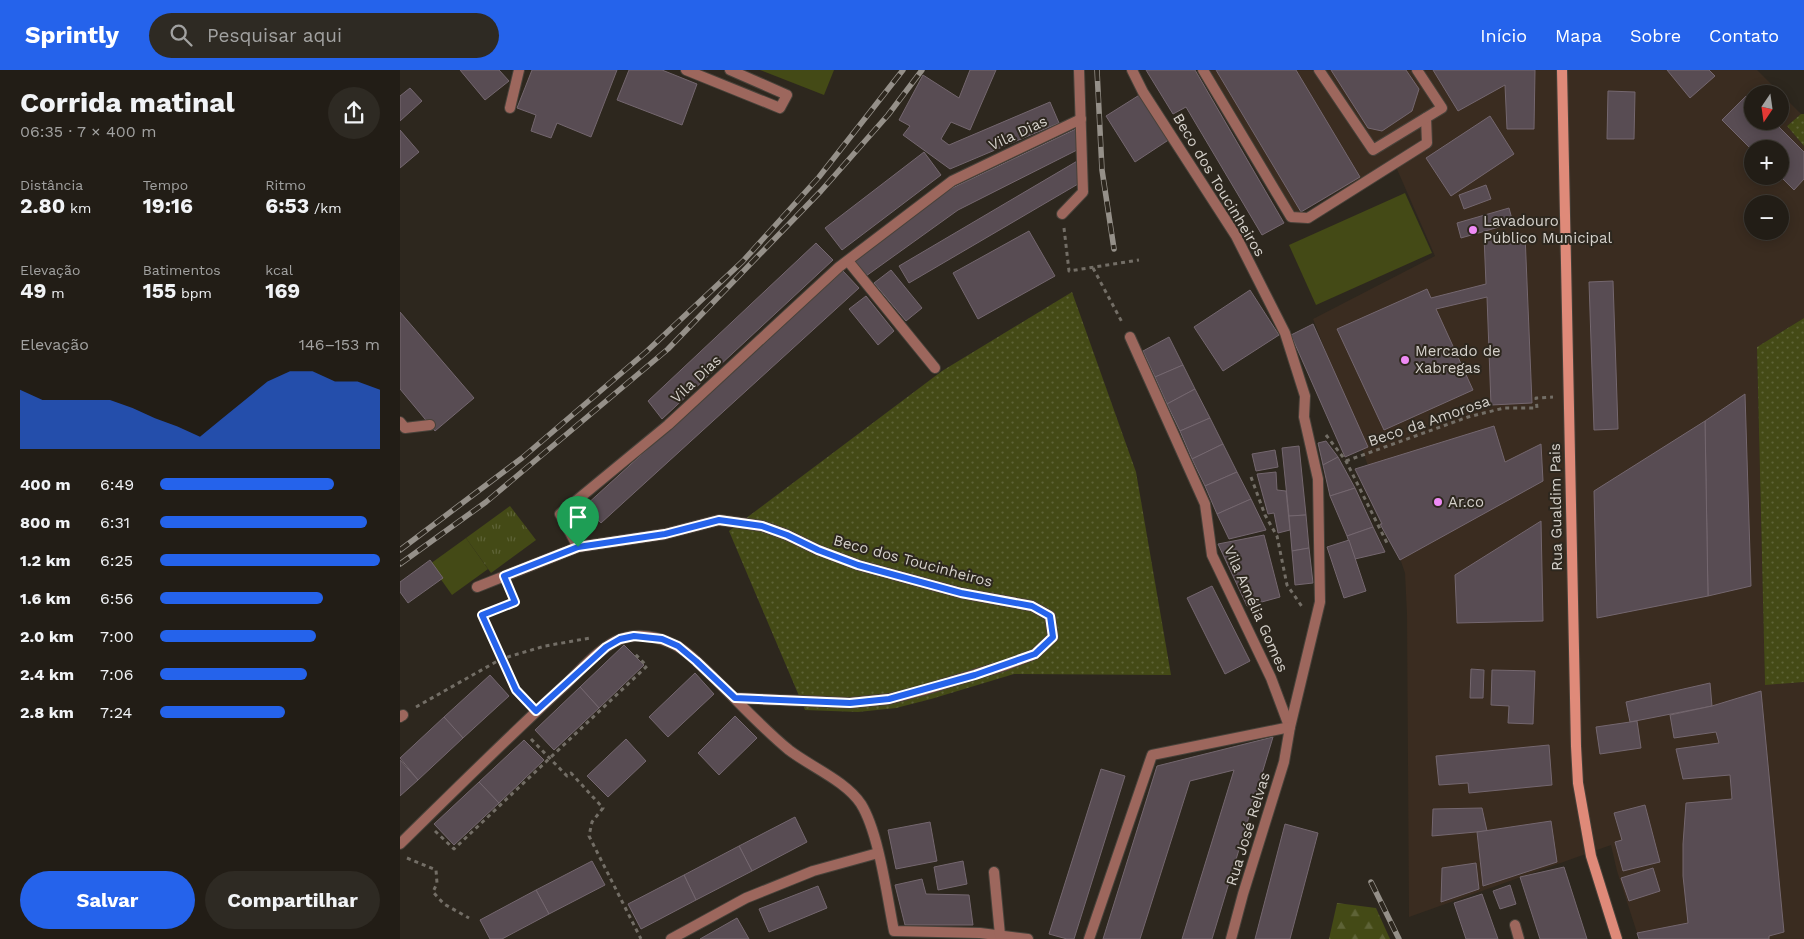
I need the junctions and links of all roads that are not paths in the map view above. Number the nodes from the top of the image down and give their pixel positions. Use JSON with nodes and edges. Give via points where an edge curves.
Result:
{"nodes":[{"id":1,"x":519,"y":70,"type":"edge"},
{"id":2,"x":686,"y":70,"type":"edge"},
{"id":3,"x":730,"y":70,"type":"edge"},
{"id":4,"x":1079,"y":70,"type":"edge"},
{"id":5,"x":1132,"y":70,"type":"edge"},
{"id":6,"x":1203,"y":70,"type":"edge"},
{"id":7,"x":1319,"y":70,"type":"edge"},
{"id":8,"x":1416,"y":70,"type":"edge"},
{"id":9,"x":1562,"y":70,"type":"edge"},
{"id":10,"x":510,"y":108,"type":"dead end"},
{"id":11,"x":1426,"y":118,"type":"junction"},
{"id":12,"x":1081,"y":119,"type":"junction"},
{"id":13,"x":1062,"y":214,"type":"road end"},
{"id":14,"x":848,"y":261,"type":"junction"},
{"id":15,"x":1130,"y":337,"type":"road end"},
{"id":16,"x":935,"y":368,"type":"dead end"},
{"id":17,"x":400,"y":422,"type":"edge"},
{"id":18,"x":430,"y":425,"type":"dead end"},
{"id":19,"x":578,"y":547,"type":"junction"},
{"id":20,"x":477,"y":587,"type":"dead end"},
{"id":21,"x":735,"y":698,"type":"junction"},
{"id":22,"x":1290,"y":726,"type":"junction"},
{"id":23,"x":400,"y":844,"type":"edge"},
{"id":24,"x":878,"y":853,"type":"junction"},
{"id":25,"x":994,"y":872,"type":"dead end"},
{"id":26,"x":1514,"y":925,"type":"dead end"},
{"id":27,"x":1000,"y":935,"type":"junction"},
{"id":28,"x":979,"y":936,"type":"edge"},
{"id":29,"x":671,"y":939,"type":"edge"},
{"id":30,"x":1028,"y":939,"type":"edge"},
{"id":31,"x":1088,"y":939,"type":"edge"},
{"id":32,"x":1231,"y":939,"type":"edge"},
{"id":33,"x":1519,"y":939,"type":"edge"},
{"id":34,"x":1617,"y":939,"type":"edge"}],
"edges":[{"from":1,"to":10,"type":"street"},
{"from":2,"to":3,"type":"street","via":[[780,108],[787,95]]},
{"from":4,"to":12,"type":"street"},
{"from":5,"to":22,"type":"street","name":"Beco dos Toucinheiros","via":[[1236,236],[1285,333],[1305,396],[1304,417],[1318,478],[1320,602]]},
{"from":6,"to":11,"type":"street","via":[[1291,217],[1308,218],[1426,143]]},
{"from":7,"to":11,"type":"street","via":[[1373,150]]},
{"from":8,"to":11,"type":"street","via":[[1442,108]]},
{"from":9,"to":34,"type":"main road","name":"Rua Gualdim Pais","via":[[1575,737],[1578,784],[1591,856]]},
{"from":12,"to":13,"type":"street","via":[[1083,192]]},
{"from":12,"to":14,"type":"street","name":"Vila Dias","via":[[952,181]]},
{"from":14,"to":16,"type":"street"},
{"from":14,"to":19,"type":"street","name":"Vila Dias","via":[[668,426],[560,514]]},
{"from":15,"to":22,"type":"street","name":"Vila Amélia Gomes","via":[[1205,504],[1212,556],[1271,678]]},
{"from":17,"to":18,"type":"street","via":[[405,428]]},
{"from":19,"to":20,"type":"street"},
{"from":19,"to":21,"type":"street","name":"Beco dos Toucinheiros","via":[[665,534],[719,520],[762,526],[858,565],[961,593],[1032,606],[1050,616],[1053,637],[1035,654],[924,690],[889,699],[850,703]]},
{"from":21,"to":23,"type":"street","via":[[678,646],[662,639],[634,636],[620,639],[606,647],[536,711]]},
{"from":21,"to":24,"type":"street","via":[[790,750],[853,794],[866,812]]},
{"from":22,"to":31,"type":"street","via":[[1152,755]]},
{"from":22,"to":32,"type":"street","name":"Rua José Relvas","via":[[1284,762]]},
{"from":24,"to":28,"type":"street","via":[[894,932]]},
{"from":24,"to":29,"type":"street","via":[[813,871],[746,898]]},
{"from":25,"to":27,"type":"street"},
{"from":26,"to":33,"type":"street"},
{"from":27,"to":28,"type":"street"},
{"from":27,"to":30,"type":"street"}]}
